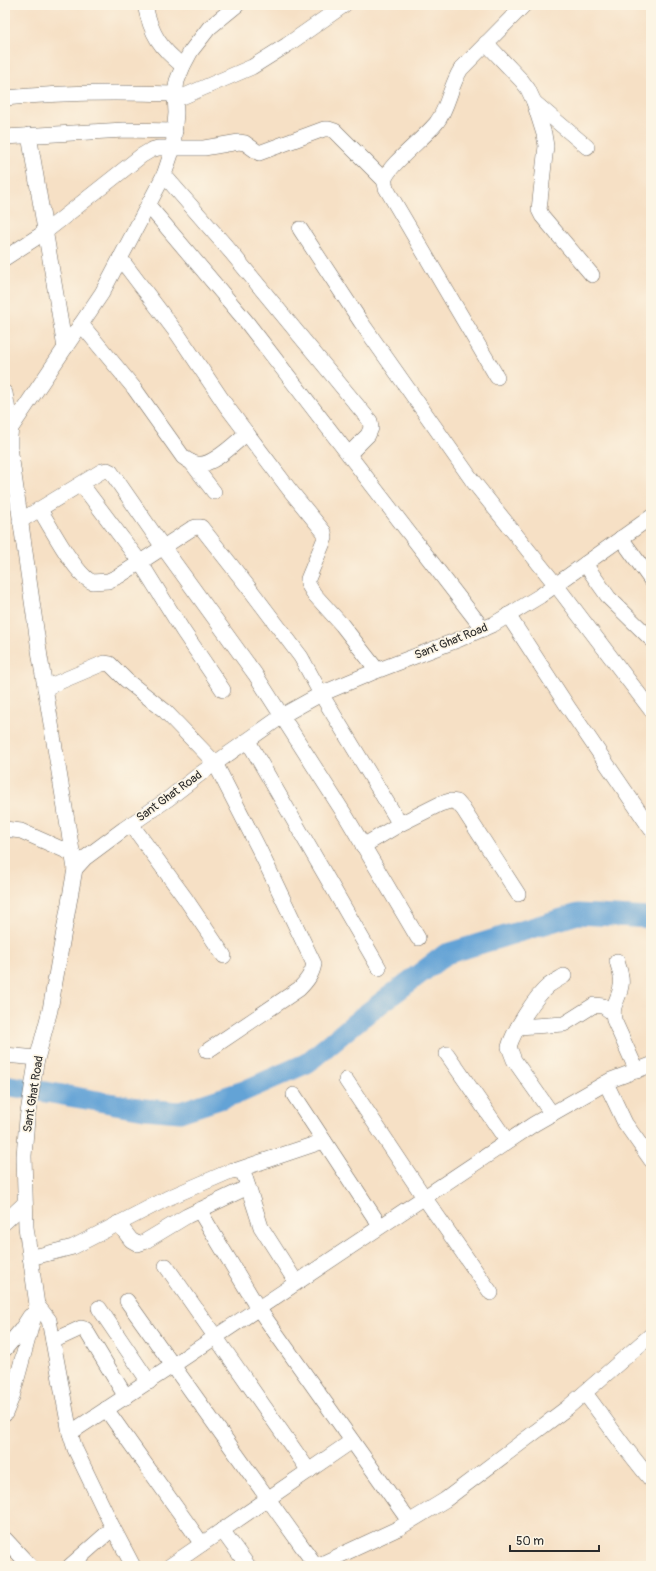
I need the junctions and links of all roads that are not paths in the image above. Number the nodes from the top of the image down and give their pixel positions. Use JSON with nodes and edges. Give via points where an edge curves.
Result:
{"nodes":[{"id":1,"x":144,"y":5,"type":"edge"},
{"id":2,"x":237,"y":5,"type":"edge"},
{"id":3,"x":344,"y":5,"type":"edge"},
{"id":4,"x":524,"y":5,"type":"edge"},
{"id":5,"x":486,"y":43,"type":"junction"},
{"id":6,"x":183,"y":66,"type":"junction"},
{"id":7,"x":175,"y":97,"type":"junction"},
{"id":8,"x":5,"y":98,"type":"edge"},
{"id":9,"x":534,"y":102,"type":"junction"},
{"id":10,"x":175,"y":131,"type":"junction"},
{"id":11,"x":29,"y":135,"type":"junction"},
{"id":12,"x":5,"y":137,"type":"edge"},
{"id":13,"x":587,"y":147,"type":"dead end"},
{"id":14,"x":173,"y":148,"type":"junction"},
{"id":15,"x":164,"y":175,"type":"junction"},
{"id":16,"x":384,"y":180,"type":"junction"},
{"id":17,"x":148,"y":205,"type":"junction"},
{"id":18,"x":300,"y":229,"type":"dead end"},
{"id":19,"x":45,"y":232,"type":"junction"},
{"id":20,"x":5,"y":258,"type":"edge"},
{"id":21,"x":120,"y":258,"type":"junction"},
{"id":22,"x":592,"y":275,"type":"dead end"},
{"id":23,"x":81,"y":324,"type":"junction"},
{"id":24,"x":66,"y":348,"type":"junction"},
{"id":25,"x":497,"y":377,"type":"dead end"},
{"id":26,"x":5,"y":393,"type":"edge"},
{"id":27,"x":11,"y":428,"type":"junction"},
{"id":28,"x":247,"y":434,"type":"junction"},
{"id":29,"x":7,"y":447,"type":"edge"},
{"id":30,"x":349,"y":454,"type":"junction"},
{"id":31,"x":191,"y":462,"type":"junction"},
{"id":32,"x":82,"y":484,"type":"junction"},
{"id":33,"x":214,"y":492,"type":"dead end"},
{"id":34,"x":40,"y":510,"type":"junction"},
{"id":35,"x":651,"y":517,"type":"edge"},
{"id":36,"x":20,"y":521,"type":"junction"},
{"id":37,"x":621,"y":538,"type":"junction"},
{"id":38,"x":163,"y":547,"type":"junction"},
{"id":39,"x":140,"y":562,"type":"junction"},
{"id":40,"x":585,"y":564,"type":"junction"},
{"id":41,"x":651,"y":580,"type":"edge"},
{"id":42,"x":556,"y":585,"type":"junction"},
{"id":43,"x":508,"y":616,"type":"junction"},
{"id":44,"x":483,"y":629,"type":"junction"},
{"id":45,"x":651,"y":639,"type":"edge"},
{"id":46,"x":377,"y":670,"type":"junction"},
{"id":47,"x":45,"y":688,"type":"junction"},
{"id":48,"x":223,"y":690,"type":"dead end"},
{"id":49,"x":321,"y":694,"type":"junction"},
{"id":50,"x":651,"y":710,"type":"edge"},
{"id":51,"x":282,"y":716,"type":"junction"},
{"id":52,"x":248,"y":741,"type":"junction"},
{"id":53,"x":215,"y":763,"type":"junction"},
{"id":54,"x":649,"y":822,"type":"edge"},
{"id":55,"x":131,"y":824,"type":"junction"},
{"id":56,"x":400,"y":824,"type":"junction"},
{"id":57,"x":5,"y":829,"type":"edge"},
{"id":58,"x":363,"y":846,"type":"junction"},
{"id":59,"x":73,"y":854,"type":"junction"},
{"id":60,"x":75,"y":869,"type":"junction"},
{"id":61,"x":518,"y":894,"type":"dead end"},
{"id":62,"x":418,"y":938,"type":"dead end"},
{"id":63,"x":224,"y":956,"type":"dead end"},
{"id":64,"x":617,"y":961,"type":"dead end"},
{"id":65,"x":379,"y":968,"type":"dead end"},
{"id":66,"x":564,"y":976,"type":"dead end"},
{"id":67,"x":613,"y":1013,"type":"junction"},
{"id":68,"x":518,"y":1028,"type":"junction"},
{"id":69,"x":207,"y":1051,"type":"dead end"},
{"id":70,"x":447,"y":1054,"type":"dead end"},
{"id":71,"x":5,"y":1055,"type":"edge"},
{"id":72,"x":36,"y":1061,"type":"junction"},
{"id":73,"x":651,"y":1065,"type":"edge"},
{"id":74,"x":637,"y":1071,"type":"junction"},
{"id":75,"x":346,"y":1080,"type":"dead end"},
{"id":76,"x":606,"y":1083,"type":"junction"},
{"id":77,"x":294,"y":1095,"type":"dead end"},
{"id":78,"x":552,"y":1114,"type":"junction"},
{"id":79,"x":324,"y":1141,"type":"junction"},
{"id":80,"x":507,"y":1141,"type":"junction"},
{"id":81,"x":651,"y":1160,"type":"edge"},
{"id":82,"x":237,"y":1170,"type":"junction"},
{"id":83,"x":248,"y":1187,"type":"junction"},
{"id":84,"x":424,"y":1196,"type":"junction"},
{"id":85,"x":25,"y":1203,"type":"junction"},
{"id":86,"x":199,"y":1210,"type":"junction"},
{"id":87,"x":5,"y":1222,"type":"edge"},
{"id":88,"x":118,"y":1223,"type":"junction"},
{"id":89,"x":380,"y":1226,"type":"junction"},
{"id":90,"x":30,"y":1258,"type":"junction"},
{"id":91,"x":166,"y":1266,"type":"dead end"},
{"id":92,"x":296,"y":1282,"type":"junction"},
{"id":93,"x":491,"y":1293,"type":"dead end"},
{"id":94,"x":127,"y":1301,"type":"dead end"},
{"id":95,"x":37,"y":1305,"type":"junction"},
{"id":96,"x":99,"y":1308,"type":"dead end"},
{"id":97,"x":258,"y":1308,"type":"junction"},
{"id":98,"x":651,"y":1335,"type":"edge"},
{"id":99,"x":216,"y":1337,"type":"junction"},
{"id":100,"x":53,"y":1341,"type":"junction"},
{"id":101,"x":5,"y":1349,"type":"edge"},
{"id":102,"x":172,"y":1366,"type":"junction"},
{"id":103,"x":149,"y":1382,"type":"junction"},
{"id":104,"x":585,"y":1393,"type":"junction"},
{"id":105,"x":126,"y":1396,"type":"junction"},
{"id":106,"x":106,"y":1409,"type":"junction"},
{"id":107,"x":5,"y":1414,"type":"edge"},
{"id":108,"x":70,"y":1433,"type":"junction"},
{"id":109,"x":352,"y":1441,"type":"junction"},
{"id":110,"x":309,"y":1471,"type":"junction"},
{"id":111,"x":650,"y":1478,"type":"edge"},
{"id":112,"x":269,"y":1498,"type":"junction"},
{"id":113,"x":409,"y":1521,"type":"junction"},
{"id":114,"x":113,"y":1528,"type":"junction"},
{"id":115,"x":222,"y":1530,"type":"junction"},
{"id":116,"x":5,"y":1539,"type":"edge"},
{"id":117,"x":202,"y":1544,"type":"junction"},
{"id":118,"x":30,"y":1566,"type":"edge"},
{"id":119,"x":70,"y":1566,"type":"edge"},
{"id":120,"x":133,"y":1566,"type":"edge"},
{"id":121,"x":170,"y":1566,"type":"edge"},
{"id":122,"x":248,"y":1566,"type":"edge"},
{"id":123,"x":316,"y":1566,"type":"edge"}],
"edges":[{"from":1,"to":6,"type":"street","via":[[160,46]]},
{"from":2,"to":6,"type":"street","via":[[209,28]]},
{"from":3,"to":7,"type":"street","via":[[252,67]]},
{"from":4,"to":5,"type":"street"},
{"from":5,"to":9,"type":"street","via":[[522,81]]},
{"from":5,"to":16,"type":"street","via":[[454,80],[437,122],[396,163]]},
{"from":6,"to":7,"type":"street","via":[[177,81]]},
{"from":7,"to":8,"type":"street","via":[[123,92],[61,93]]},
{"from":7,"to":10,"type":"street"},
{"from":9,"to":13,"type":"street"},
{"from":9,"to":22,"type":"street","via":[[546,146],[539,210]]},
{"from":10,"to":11,"type":"street","via":[[124,130]]},
{"from":10,"to":14,"type":"street"},
{"from":11,"to":12,"type":"street"},
{"from":11,"to":19,"type":"street"},
{"from":14,"to":15,"type":"street"},
{"from":14,"to":16,"type":"street","via":[[204,148],[239,142],[245,143],[258,154],[329,129],[335,131]]},
{"from":14,"to":19,"type":"street","via":[[151,150],[141,156]]},
{"from":15,"to":17,"type":"street"},
{"from":15,"to":30,"type":"street","via":[[370,421],[368,435]]},
{"from":16,"to":25,"type":"street","via":[[386,188]]},
{"from":17,"to":21,"type":"street"},
{"from":17,"to":30,"type":"street","via":[[245,320]]},
{"from":18,"to":42,"type":"street","via":[[361,322],[472,480]]},
{"from":19,"to":20,"type":"street"},
{"from":19,"to":24,"type":"street"},
{"from":21,"to":23,"type":"street","via":[[102,293]]},
{"from":21,"to":28,"type":"street","via":[[179,336]]},
{"from":23,"to":24,"type":"street"},
{"from":23,"to":31,"type":"street","via":[[134,388],[183,456]]},
{"from":24,"to":27,"type":"street"},
{"from":26,"to":27,"type":"street"},
{"from":27,"to":29,"type":"street"},
{"from":28,"to":31,"type":"street","via":[[213,460],[198,464]]},
{"from":28,"to":46,"type":"street","via":[[324,532],[325,538],[308,578],[308,584]]},
{"from":29,"to":36,"type":"street"},
{"from":30,"to":44,"type":"street"},
{"from":31,"to":33,"type":"street"},
{"from":32,"to":34,"type":"street"},
{"from":32,"to":38,"type":"street","via":[[102,471],[111,472]]},
{"from":32,"to":39,"type":"street"},
{"from":34,"to":36,"type":"street"},
{"from":34,"to":39,"type":"street","via":[[68,555],[88,580],[108,581]]},
{"from":35,"to":37,"type":"street","name":"Sant Ghat Road"},
{"from":36,"to":47,"type":"street"},
{"from":37,"to":40,"type":"street","name":"Sant Ghat Road"},
{"from":37,"to":41,"type":"street"},
{"from":38,"to":39,"type":"street"},
{"from":38,"to":49,"type":"street","via":[[196,527],[201,527],[301,657]]},
{"from":38,"to":51,"type":"street","via":[[255,674]]},
{"from":39,"to":48,"type":"street","via":[[182,631]]},
{"from":40,"to":42,"type":"street","name":"Sant Ghat Road"},
{"from":40,"to":45,"type":"street","via":[[609,598]]},
{"from":42,"to":43,"type":"street","name":"Sant Ghat Road"},
{"from":42,"to":50,"type":"street"},
{"from":43,"to":44,"type":"street","name":"Sant Ghat Road"},
{"from":43,"to":54,"type":"street"},
{"from":44,"to":46,"type":"street","name":"Sant Ghat Road"},
{"from":46,"to":49,"type":"street","name":"Sant Ghat Road"},
{"from":47,"to":53,"type":"street","via":[[98,664],[110,664],[164,711]]},
{"from":47,"to":59,"type":"street"},
{"from":49,"to":51,"type":"street","name":"Sant Ghat Road"},
{"from":49,"to":56,"type":"street"},
{"from":51,"to":52,"type":"street","name":"Sant Ghat Road"},
{"from":51,"to":58,"type":"street"},
{"from":52,"to":53,"type":"street","name":"Sant Ghat Road"},
{"from":52,"to":65,"type":"street"},
{"from":53,"to":55,"type":"street","name":"Sant Ghat Road"},
{"from":53,"to":69,"type":"street","via":[[314,964],[307,981],[299,989]]},
{"from":55,"to":60,"type":"street","name":"Sant Ghat Road","via":[[84,858]]},
{"from":55,"to":63,"type":"street"},
{"from":56,"to":58,"type":"street"},
{"from":56,"to":61,"type":"street","via":[[440,804],[457,802]]},
{"from":57,"to":59,"type":"street","via":[[21,831]]},
{"from":58,"to":62,"type":"street"},
{"from":59,"to":60,"type":"street"},
{"from":60,"to":72,"type":"street","name":"Sant Ghat Road","via":[[50,1010]]},
{"from":64,"to":67,"type":"street","via":[[622,986]]},
{"from":66,"to":68,"type":"street","via":[[540,994]]},
{"from":67,"to":68,"type":"street","via":[[603,1006],[594,1005],[564,1024]]},
{"from":67,"to":74,"type":"street"},
{"from":68,"to":78,"type":"street","via":[[510,1041],[510,1052]]},
{"from":70,"to":80,"type":"street"},
{"from":71,"to":72,"type":"street"},
{"from":72,"to":85,"type":"street","name":"Sant Ghat Road","via":[[24,1156]]},
{"from":73,"to":74,"type":"street"},
{"from":74,"to":76,"type":"street"},
{"from":75,"to":84,"type":"street"},
{"from":76,"to":78,"type":"street"},
{"from":76,"to":81,"type":"street","via":[[625,1123]]},
{"from":77,"to":79,"type":"street"},
{"from":78,"to":80,"type":"street"},
{"from":79,"to":82,"type":"street"},
{"from":79,"to":89,"type":"street"},
{"from":80,"to":84,"type":"street"},
{"from":82,"to":83,"type":"street","via":[[244,1174]]},
{"from":82,"to":88,"type":"street","via":[[219,1175]]},
{"from":83,"to":86,"type":"street"},
{"from":83,"to":92,"type":"street","via":[[261,1227]]},
{"from":84,"to":89,"type":"street"},
{"from":84,"to":93,"type":"street"},
{"from":85,"to":87,"type":"street"},
{"from":85,"to":90,"type":"street","name":"Sant Ghat Road"},
{"from":86,"to":88,"type":"street","via":[[138,1244],[131,1240]]},
{"from":86,"to":97,"type":"street"},
{"from":88,"to":90,"type":"street","via":[[73,1247]]},
{"from":89,"to":92,"type":"street"},
{"from":90,"to":95,"type":"street","name":"Sant Ghat Road"},
{"from":91,"to":99,"type":"street"},
{"from":92,"to":97,"type":"street"},
{"from":94,"to":102,"type":"street"},
{"from":95,"to":100,"type":"street","via":[[49,1320]]},
{"from":95,"to":101,"type":"street"},
{"from":95,"to":107,"type":"street"},
{"from":96,"to":103,"type":"street"},
{"from":97,"to":99,"type":"street"},
{"from":97,"to":109,"type":"street"},
{"from":98,"to":104,"type":"street"},
{"from":99,"to":102,"type":"street"},
{"from":99,"to":110,"type":"street"},
{"from":100,"to":105,"type":"street","via":[[78,1329],[85,1329]]},
{"from":100,"to":108,"type":"street"},
{"from":102,"to":103,"type":"street"},
{"from":102,"to":112,"type":"street"},
{"from":103,"to":105,"type":"street"},
{"from":104,"to":111,"type":"street"},
{"from":104,"to":113,"type":"street","via":[[445,1500]]},
{"from":105,"to":106,"type":"street"},
{"from":106,"to":108,"type":"street"},
{"from":106,"to":117,"type":"street"},
{"from":108,"to":114,"type":"street","via":[[75,1449]]},
{"from":109,"to":110,"type":"street"},
{"from":109,"to":113,"type":"street"},
{"from":110,"to":112,"type":"street"},
{"from":112,"to":115,"type":"street"},
{"from":112,"to":123,"type":"street"},
{"from":113,"to":123,"type":"street"},
{"from":114,"to":119,"type":"street"},
{"from":114,"to":120,"type":"street"},
{"from":115,"to":117,"type":"street"},
{"from":115,"to":122,"type":"street"},
{"from":116,"to":118,"type":"street"},
{"from":117,"to":121,"type":"street"}]}
